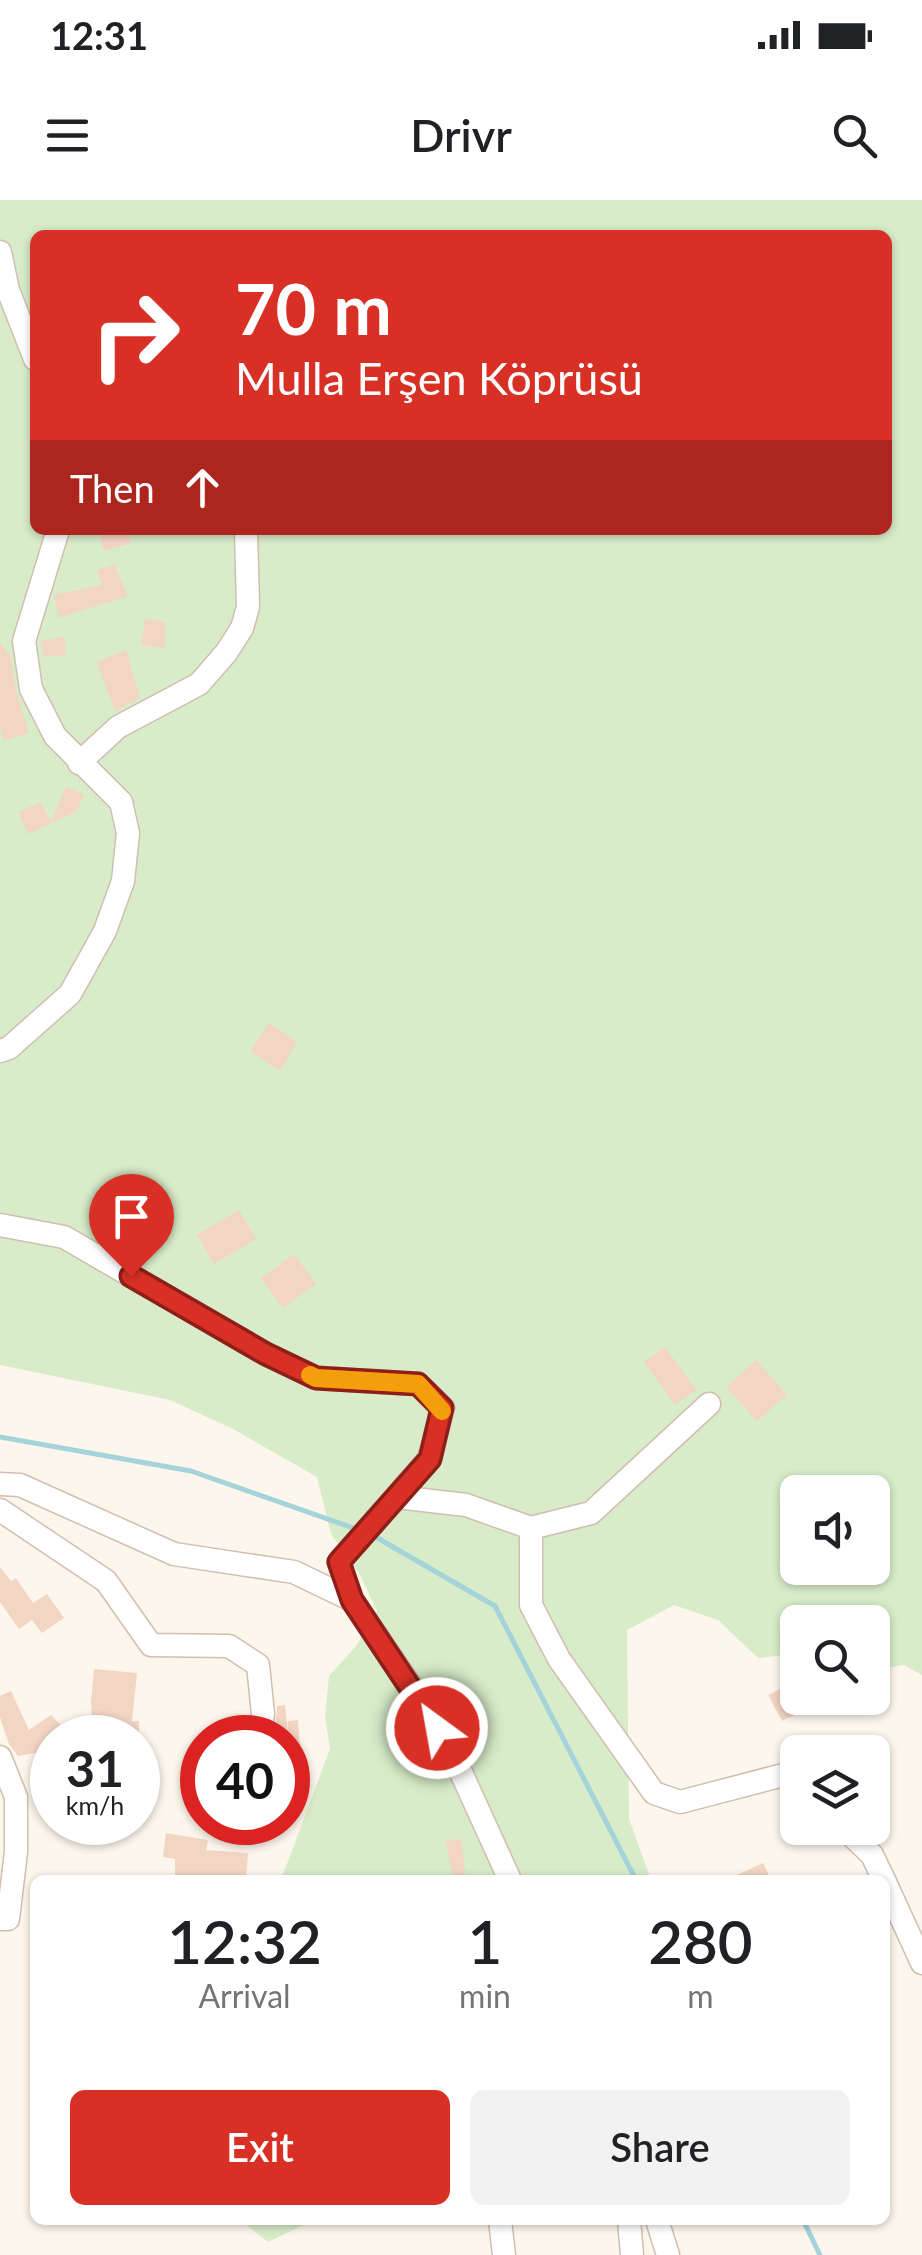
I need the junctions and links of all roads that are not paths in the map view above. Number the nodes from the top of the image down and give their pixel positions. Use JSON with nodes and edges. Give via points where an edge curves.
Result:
{"nodes":[{"id":1,"x":0,"y":252,"type":"edge"},
{"id":2,"x":30,"y":345,"type":"edge"},
{"id":3,"x":56,"y":535,"type":"edge"},
{"id":4,"x":246,"y":535,"type":"edge"},
{"id":5,"x":79,"y":763,"type":"junction"},
{"id":6,"x":0,"y":1051,"type":"edge"},
{"id":7,"x":0,"y":1225,"type":"edge"},
{"id":8,"x":709,"y":1404,"type":"dead end"},
{"id":9,"x":0,"y":1484,"type":"edge"},
{"id":10,"x":397,"y":1498,"type":"junction"},
{"id":11,"x":0,"y":1510,"type":"edge"},
{"id":12,"x":532,"y":1528,"type":"junction"},
{"id":13,"x":352,"y":1600,"type":"junction"},
{"id":14,"x":263,"y":1715,"type":"edge"},
{"id":15,"x":0,"y":1757,"type":"edge"},
{"id":16,"x":780,"y":1776,"type":"edge"},
{"id":17,"x":862,"y":1845,"type":"edge"},
{"id":18,"x":508,"y":1875,"type":"edge"},
{"id":19,"x":881,"y":1875,"type":"edge"},
{"id":20,"x":890,"y":1894,"type":"edge"},
{"id":21,"x":0,"y":1919,"type":"edge"},
{"id":22,"x":922,"y":1963,"type":"edge"},
{"id":23,"x":501,"y":2225,"type":"edge"},
{"id":24,"x":629,"y":2225,"type":"edge"},
{"id":25,"x":659,"y":2225,"type":"edge"},
{"id":26,"x":504,"y":2255,"type":"edge"},
{"id":27,"x":632,"y":2255,"type":"edge"},
{"id":28,"x":668,"y":2255,"type":"edge"}],
"edges":[{"from":1,"to":2,"type":"street"},
{"from":3,"to":5,"type":"street","via":[[24,641],[31,689],[55,736]]},
{"from":4,"to":5,"type":"street","via":[[248,608],[226,653],[198,684],[118,727]]},
{"from":5,"to":6,"type":"street","via":[[122,802],[128,833],[123,881],[70,994]]},
{"from":7,"to":10,"type":"street","via":[[64,1237],[316,1378],[418,1384],[442,1408],[430,1459]]},
{"from":8,"to":12,"type":"street","via":[[591,1513]]},
{"from":9,"to":13,"type":"street","via":[[20,1485],[174,1554],[294,1572]]},
{"from":10,"to":12,"type":"street","via":[[466,1505]]},
{"from":10,"to":13,"type":"street","via":[[339,1562]]},
{"from":11,"to":14,"type":"street","via":[[106,1581],[151,1645],[229,1646],[258,1664]]},
{"from":12,"to":16,"type":"street","via":[[531,1605],[559,1659],[654,1793],[680,1802]]},
{"from":13,"to":18,"type":"street","via":[[454,1756]]},
{"from":15,"to":21,"type":"street","via":[[16,1797],[8,1918]]},
{"from":17,"to":19,"type":"street"},
{"from":20,"to":22,"type":"street"},
{"from":23,"to":26,"type":"street"},
{"from":24,"to":27,"type":"street"},
{"from":25,"to":28,"type":"street"}]}
